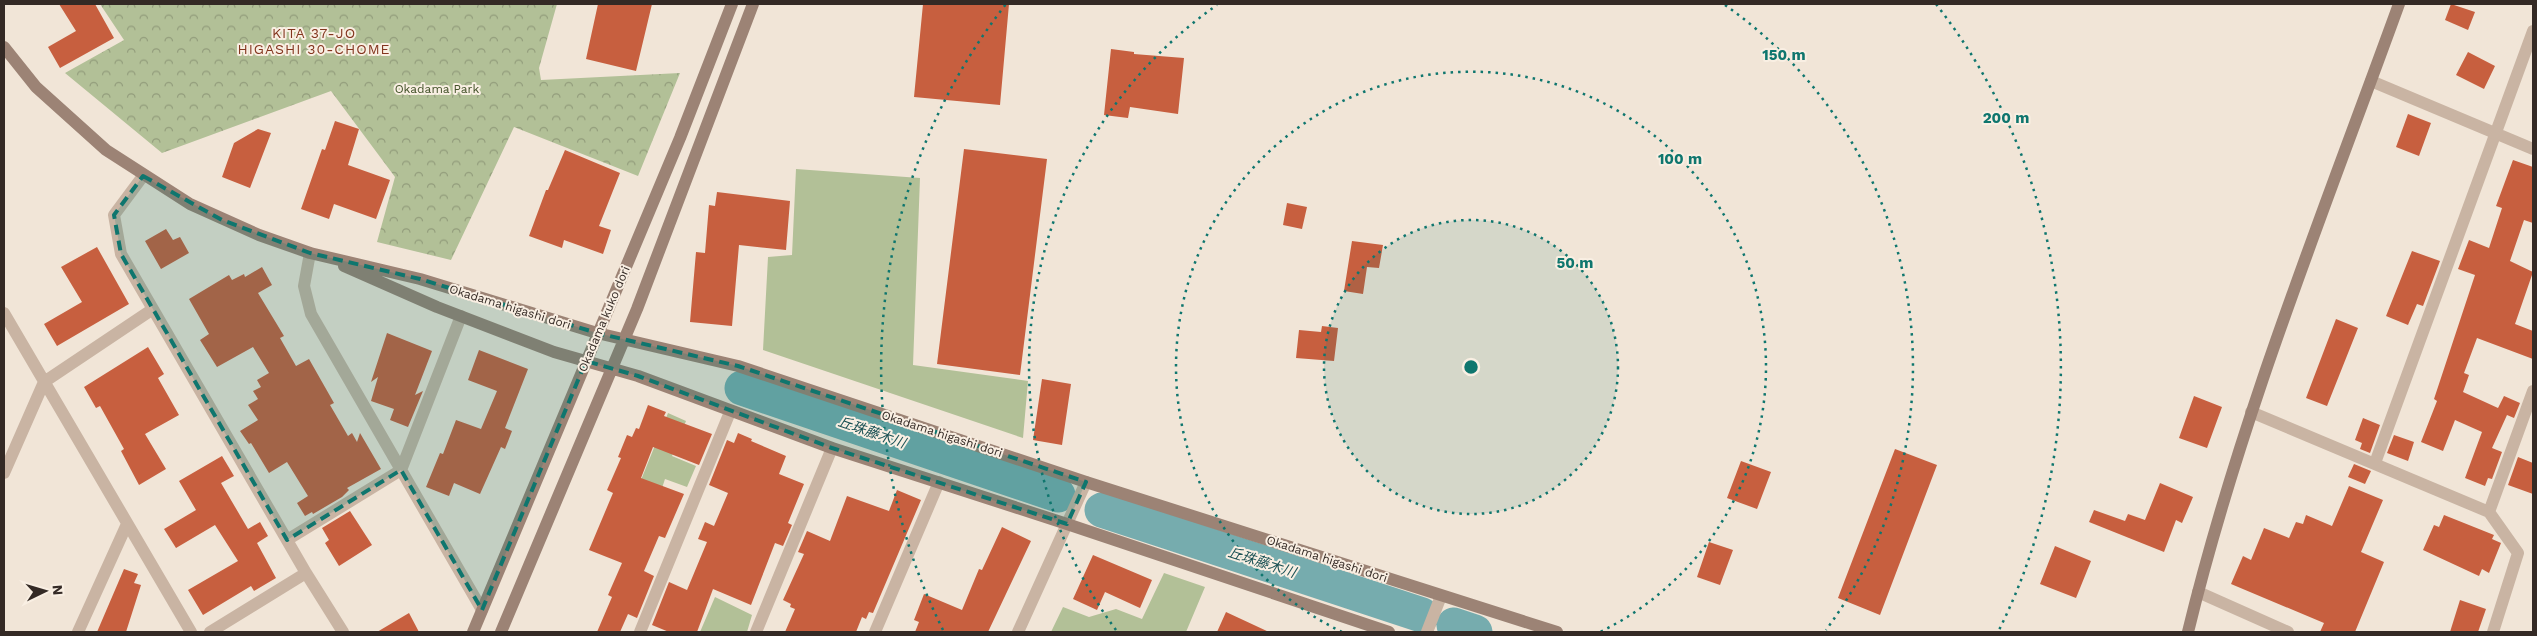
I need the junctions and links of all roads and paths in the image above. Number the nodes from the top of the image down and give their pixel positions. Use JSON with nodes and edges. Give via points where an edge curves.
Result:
{"nodes":[{"id":1,"x":732,"y":4,"type":"edge"},
{"id":2,"x":753,"y":4,"type":"edge"},
{"id":3,"x":2399,"y":4,"type":"edge"},
{"id":4,"x":2533,"y":31,"type":"edge"},
{"id":5,"x":4,"y":47,"type":"edge"},
{"id":6,"x":2371,"y":82,"type":"junction"},
{"id":7,"x":2496,"y":134,"type":"junction"},
{"id":8,"x":2533,"y":150,"type":"edge"},
{"id":9,"x":143,"y":176,"type":"junction"},
{"id":10,"x":316,"y":254,"type":"junction"},
{"id":11,"x":152,"y":308,"type":"junction"},
{"id":12,"x":4,"y":313,"type":"edge"},
{"id":13,"x":461,"y":316,"type":"junction"},
{"id":14,"x":597,"y":333,"type":"junction"},
{"id":15,"x":624,"y":339,"type":"junction"},
{"id":16,"x":586,"y":362,"type":"junction"},
{"id":17,"x":611,"y":369,"type":"junction"},
{"id":18,"x":44,"y":382,"type":"junction"},
{"id":19,"x":2533,"y":391,"type":"edge"},
{"id":20,"x":730,"y":412,"type":"junction"},
{"id":21,"x":2251,"y":412,"type":"junction"},
{"id":22,"x":832,"y":448,"type":"junction"},
{"id":23,"x":2376,"y":463,"type":"junction"},
{"id":24,"x":401,"y":470,"type":"junction"},
{"id":25,"x":4,"y":473,"type":"edge"},
{"id":26,"x":939,"y":482,"type":"junction"},
{"id":27,"x":1086,"y":482,"type":"junction"},
{"id":28,"x":2489,"y":512,"type":"junction"},
{"id":29,"x":127,"y":524,"type":"junction"},
{"id":30,"x":1067,"y":524,"type":"junction"},
{"id":31,"x":287,"y":540,"type":"junction"},
{"id":32,"x":306,"y":573,"type":"junction"},
{"id":33,"x":2198,"y":592,"type":"junction"},
{"id":34,"x":1441,"y":596,"type":"junction"},
{"id":35,"x":482,"y":610,"type":"junction"},
{"id":36,"x":78,"y":632,"type":"edge"},
{"id":37,"x":190,"y":632,"type":"edge"},
{"id":38,"x":210,"y":632,"type":"edge"},
{"id":39,"x":344,"y":632,"type":"edge"},
{"id":40,"x":473,"y":632,"type":"edge"},
{"id":41,"x":500,"y":632,"type":"edge"},
{"id":42,"x":640,"y":632,"type":"edge"},
{"id":43,"x":756,"y":632,"type":"edge"},
{"id":44,"x":875,"y":632,"type":"edge"},
{"id":45,"x":1018,"y":632,"type":"edge"},
{"id":46,"x":1389,"y":632,"type":"edge"},
{"id":47,"x":1427,"y":632,"type":"edge"},
{"id":48,"x":1557,"y":632,"type":"edge"},
{"id":49,"x":2188,"y":632,"type":"edge"},
{"id":50,"x":2288,"y":632,"type":"edge"},
{"id":51,"x":2493,"y":632,"type":"edge"}],
"edges":[{"from":1,"to":14,"type":"street","name":"Okadama kuko dori","via":[[680,138]]},
{"from":2,"to":15,"type":"street","name":"Okadama kuko dori"},
{"from":3,"to":6,"type":"street"},
{"from":4,"to":7,"type":"street"},
{"from":5,"to":9,"type":"street","name":"Okadama higashi dori","via":[[36,87],[74,123]]},
{"from":6,"to":7,"type":"street"},
{"from":6,"to":21,"type":"street"},
{"from":7,"to":8,"type":"street"},
{"from":7,"to":23,"type":"street"},
{"from":9,"to":10,"type":"street","name":"Okadama higashi dori","via":[[222,220]]},
{"from":9,"to":11,"type":"street","via":[[114,215],[121,254]]},
{"from":10,"to":13,"type":"street","name":"Okadama higashi dori"},
{"from":10,"to":14,"type":"street","name":"Okadama higashi dori","via":[[420,279]]},
{"from":10,"to":24,"type":"street","via":[[304,286],[311,314]]},
{"from":11,"to":18,"type":"street"},
{"from":11,"to":31,"type":"street"},
{"from":12,"to":18,"type":"street"},
{"from":13,"to":16,"type":"street","name":"Okadama higashi dori"},
{"from":13,"to":24,"type":"street"},
{"from":14,"to":15,"type":"street","name":"Okadama higashi dori"},
{"from":14,"to":16,"type":"street","name":"Okadama kuko dori"},
{"from":15,"to":17,"type":"street","name":"Okadama kuko dori"},
{"from":15,"to":27,"type":"street","name":"Okadama higashi dori","via":[[738,366]]},
{"from":16,"to":17,"type":"street","name":"Okadama higashi dori"},
{"from":16,"to":35,"type":"street","name":"Okadama kuko dori"},
{"from":17,"to":20,"type":"street","name":"Okadama higashi dori","via":[[638,376]]},
{"from":17,"to":41,"type":"street","name":"Okadama kuko dori"},
{"from":18,"to":25,"type":"street"},
{"from":18,"to":29,"type":"street"},
{"from":19,"to":28,"type":"street"},
{"from":20,"to":22,"type":"street","name":"Okadama higashi dori"},
{"from":20,"to":42,"type":"street"},
{"from":21,"to":23,"type":"street"},
{"from":21,"to":33,"type":"street"},
{"from":22,"to":26,"type":"street","name":"Okadama higashi dori"},
{"from":22,"to":43,"type":"street"},
{"from":23,"to":28,"type":"street"},
{"from":24,"to":31,"type":"street"},
{"from":24,"to":35,"type":"street"},
{"from":26,"to":30,"type":"street","name":"Okadama higashi dori"},
{"from":26,"to":44,"type":"street"},
{"from":27,"to":30,"type":"street"},
{"from":27,"to":34,"type":"street","name":"Okadama higashi dori"},
{"from":28,"to":51,"type":"street","via":[[2518,553]]},
{"from":29,"to":36,"type":"street"},
{"from":29,"to":37,"type":"street"},
{"from":30,"to":45,"type":"street"},
{"from":30,"to":46,"type":"street","name":"Okadama higashi dori"},
{"from":31,"to":32,"type":"street"},
{"from":32,"to":38,"type":"street"},
{"from":32,"to":39,"type":"street"},
{"from":33,"to":49,"type":"street"},
{"from":33,"to":50,"type":"street"},
{"from":34,"to":47,"type":"street"},
{"from":34,"to":48,"type":"street","name":"Okadama higashi dori"},
{"from":35,"to":40,"type":"street","name":"Okadama kuko dori"}]}
